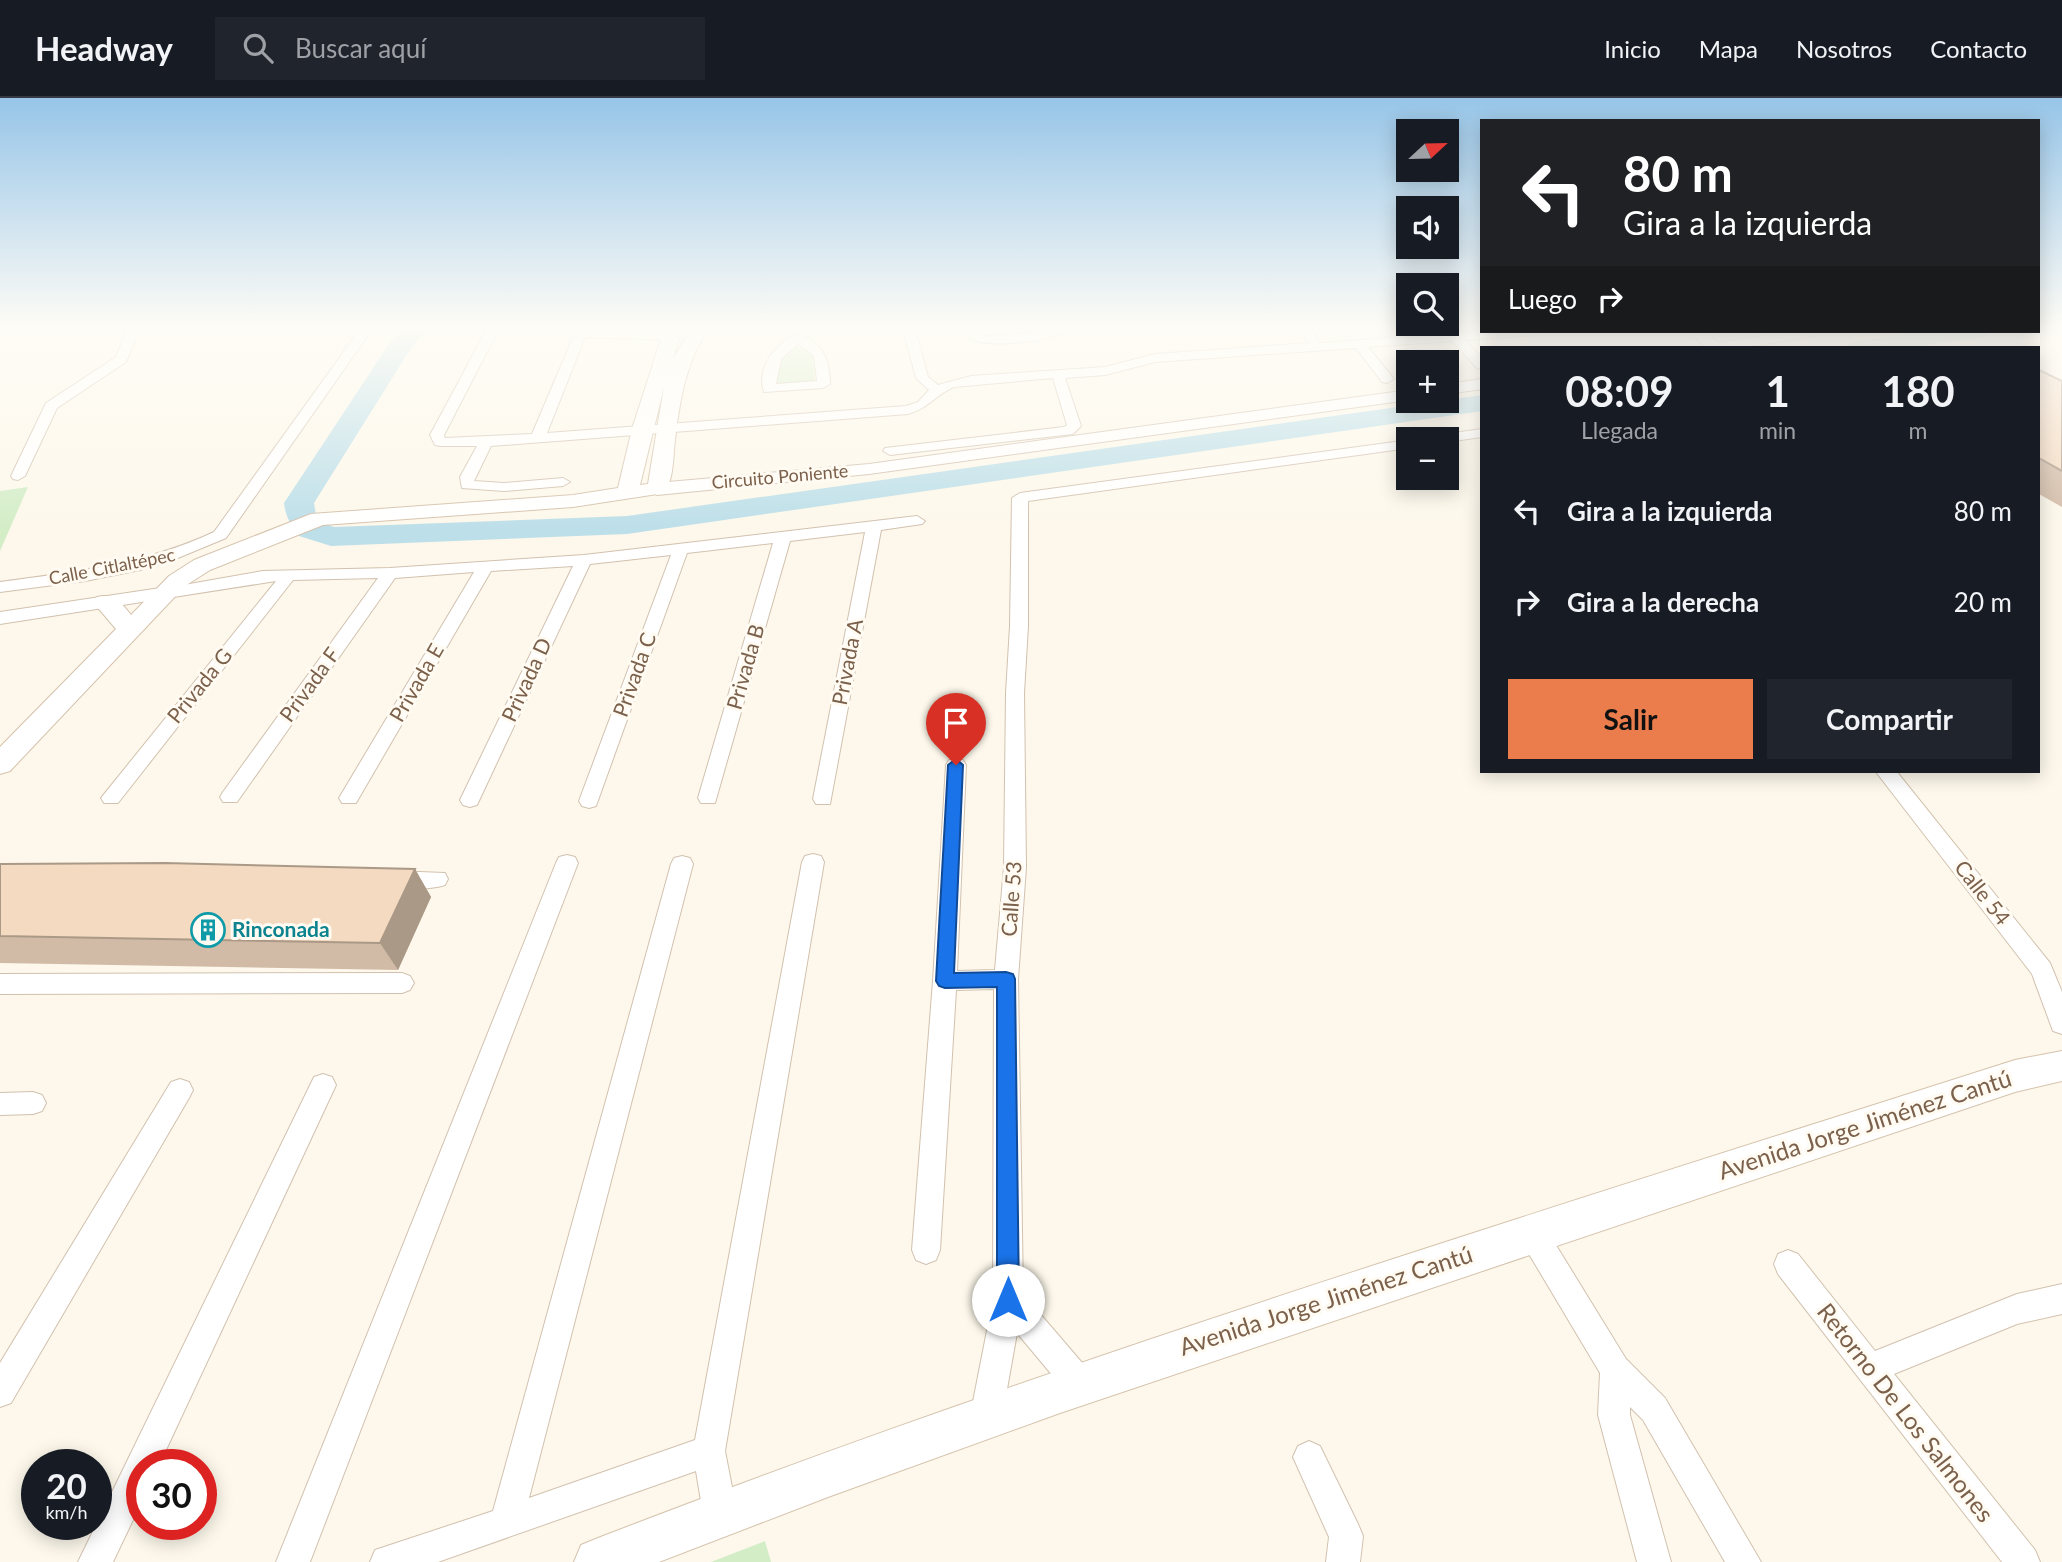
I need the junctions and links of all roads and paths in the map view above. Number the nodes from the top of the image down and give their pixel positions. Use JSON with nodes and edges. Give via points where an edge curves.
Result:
{"nodes":[{"id":1,"x":70,"y":393,"type":"edge"},
{"id":2,"x":321,"y":393,"type":"edge"},
{"id":3,"x":459,"y":393,"type":"edge"},
{"id":4,"x":556,"y":393,"type":"edge"},
{"id":5,"x":654,"y":393,"type":"edge"},
{"id":6,"x":674,"y":393,"type":"edge"},
{"id":7,"x":933,"y":393,"type":"edge"},
{"id":8,"x":1064,"y":393,"type":"edge"},
{"id":9,"x":1396,"y":397,"type":"edge"},
{"id":10,"x":666,"y":427,"type":"junction"},
{"id":11,"x":642,"y":429,"type":"junction"},
{"id":12,"x":1480,"y":433,"type":"edge"},
{"id":13,"x":1459,"y":436,"type":"edge"},
{"id":14,"x":538,"y":437,"type":"junction"},
{"id":15,"x":486,"y":442,"type":"junction"},
{"id":16,"x":1396,"y":446,"type":"edge"},
{"id":17,"x":890,"y":451,"type":"dead end"},
{"id":18,"x":18,"y":476,"type":"dead end"},
{"id":19,"x":563,"y":482,"type":"dead end"},
{"id":20,"x":657,"y":489,"type":"junction"},
{"id":21,"x":628,"y":492,"type":"junction"},
{"id":22,"x":917,"y":521,"type":"dead end"},
{"id":23,"x":874,"y":526,"type":"junction"},
{"id":24,"x":783,"y":537,"type":"junction"},
{"id":25,"x":681,"y":548,"type":"junction"},
{"id":26,"x":584,"y":560,"type":"junction"},
{"id":27,"x":485,"y":567,"type":"junction"},
{"id":28,"x":390,"y":573,"type":"junction"},
{"id":29,"x":289,"y":575,"type":"junction"},
{"id":30,"x":0,"y":587,"type":"edge"},
{"id":31,"x":167,"y":593,"type":"junction"},
{"id":32,"x":105,"y":602,"type":"junction"},
{"id":33,"x":0,"y":618,"type":"edge"},
{"id":34,"x":130,"y":631,"type":"junction"},
{"id":35,"x":0,"y":764,"type":"edge"},
{"id":36,"x":956,"y":765,"type":"dead end"},
{"id":37,"x":1887,"y":773,"type":"edge"},
{"id":38,"x":230,"y":797,"type":"dead end"},
{"id":39,"x":111,"y":798,"type":"dead end"},
{"id":40,"x":349,"y":798,"type":"dead end"},
{"id":41,"x":708,"y":798,"type":"dead end"},
{"id":42,"x":822,"y":799,"type":"dead end"},
{"id":43,"x":470,"y":800,"type":"dead end"},
{"id":44,"x":589,"y":801,"type":"dead end"},
{"id":45,"x":813,"y":862,"type":"dead end"},
{"id":46,"x":567,"y":863,"type":"dead end"},
{"id":47,"x":682,"y":864,"type":"dead end"},
{"id":48,"x":369,"y":879,"type":"edge"},
{"id":49,"x":437,"y":879,"type":"dead end"},
{"id":50,"x":1006,"y":979,"type":"junction"},
{"id":51,"x":945,"y":981,"type":"junction"},
{"id":52,"x":402,"y":983,"type":"dead end"},
{"id":53,"x":0,"y":984,"type":"edge"},
{"id":54,"x":2062,"y":1024,"type":"edge"},
{"id":55,"x":2062,"y":1066,"type":"edge"},
{"id":56,"x":323,"y":1085,"type":"dead end"},
{"id":57,"x":180,"y":1090,"type":"dead end"},
{"id":58,"x":33,"y":1103,"type":"dead end"},
{"id":59,"x":0,"y":1104,"type":"edge"},
{"id":60,"x":1533,"y":1234,"type":"junction"},
{"id":61,"x":926,"y":1250,"type":"dead end"},
{"id":62,"x":1788,"y":1264,"type":"dead end"},
{"id":63,"x":2062,"y":1299,"type":"edge"},
{"id":64,"x":1008,"y":1300,"type":"junction"},
{"id":65,"x":1870,"y":1368,"type":"junction"},
{"id":66,"x":1615,"y":1370,"type":"junction"},
{"id":67,"x":1079,"y":1383,"type":"junction"},
{"id":68,"x":0,"y":1392,"type":"edge"},
{"id":69,"x":986,"y":1417,"type":"junction"},
{"id":70,"x":150,"y":1449,"type":"edge"},
{"id":71,"x":709,"y":1451,"type":"junction"},
{"id":72,"x":1309,"y":1457,"type":"dead end"},
{"id":73,"x":126,"y":1498,"type":"edge"},
{"id":74,"x":720,"y":1513,"type":"junction"},
{"id":75,"x":506,"y":1523,"type":"junction"},
{"id":76,"x":95,"y":1562,"type":"edge"},
{"id":77,"x":293,"y":1562,"type":"edge"},
{"id":78,"x":387,"y":1562,"type":"edge"},
{"id":79,"x":598,"y":1562,"type":"edge"},
{"id":80,"x":1343,"y":1562,"type":"edge"},
{"id":81,"x":1654,"y":1562,"type":"edge"},
{"id":82,"x":1744,"y":1562,"type":"edge"},
{"id":83,"x":2023,"y":1562,"type":"edge"}],
"edges":[{"from":1,"to":18,"type":"street","via":[[51,406]]},
{"from":2,"to":30,"type":"street","name":"Calle Citlaltépec","via":[[220,536],[151,563]]},
{"from":3,"to":15,"type":"street","via":[[437,435],[440,442]]},
{"from":4,"to":14,"type":"street"},
{"from":5,"to":11,"type":"main road"},
{"from":6,"to":10,"type":"main road"},
{"from":7,"to":10,"type":"street","via":[[908,410]]},
{"from":8,"to":17,"type":"street","via":[[1074,426],[1068,432]]},
{"from":9,"to":20,"type":"street","name":"Circuito Poniente","via":[[869,469]]},
{"from":10,"to":11,"type":"street"},
{"from":10,"to":20,"type":"main road"},
{"from":11,"to":14,"type":"street"},
{"from":11,"to":21,"type":"main road"},
{"from":12,"to":13,"type":"street"},
{"from":14,"to":15,"type":"street"},
{"from":15,"to":19,"type":"street","via":[[467,485]]},
{"from":16,"to":50,"type":"street","name":"Calle 53","via":[[1020,498],[1015,867]]},
{"from":20,"to":21,"type":"main road","name":"Circuito Poniente"},
{"from":21,"to":31,"type":"main road","name":"Circuito Poniente","via":[[573,501],[319,519],[202,565]]},
{"from":22,"to":23,"type":"street"},
{"from":23,"to":24,"type":"street"},
{"from":23,"to":42,"type":"street","name":"Privada A"},
{"from":24,"to":25,"type":"street"},
{"from":24,"to":41,"type":"street","name":"Privada B"},
{"from":25,"to":26,"type":"street"},
{"from":25,"to":44,"type":"street","name":"Privada C"},
{"from":26,"to":27,"type":"street"},
{"from":26,"to":43,"type":"street","name":"Privada D"},
{"from":27,"to":28,"type":"street"},
{"from":27,"to":40,"type":"street","name":"Privada E"},
{"from":28,"to":29,"type":"street"},
{"from":28,"to":38,"type":"street","name":"Privada F"},
{"from":29,"to":31,"type":"street","via":[[234,579]]},
{"from":29,"to":39,"type":"street","name":"Privada G"},
{"from":31,"to":32,"type":"street"},
{"from":31,"to":34,"type":"main road","name":"Circuito Poniente"},
{"from":32,"to":33,"type":"street"},
{"from":32,"to":34,"type":"main road"},
{"from":34,"to":35,"type":"main road","name":"Circuito Poniente"},
{"from":36,"to":51,"type":"street"},
{"from":37,"to":54,"type":"street","name":"Calle 54","via":[[2042,970]]},
{"from":45,"to":71,"type":"street"},
{"from":46,"to":77,"type":"street"},
{"from":47,"to":75,"type":"street"},
{"from":48,"to":49,"type":"street"},
{"from":50,"to":51,"type":"street"},
{"from":50,"to":64,"type":"street","name":"Calle 53"},
{"from":51,"to":61,"type":"street"},
{"from":52,"to":53,"type":"street"},
{"from":55,"to":60,"type":"main road","name":"Avenida Jorge Jiménez Cantú","via":[[2015,1076]]},
{"from":56,"to":70,"type":"street"},
{"from":57,"to":68,"type":"street"},
{"from":58,"to":59,"type":"street"},
{"from":60,"to":66,"type":"street"},
{"from":60,"to":67,"type":"main road","name":"Avenida Jorge Jiménez Cantú"},
{"from":62,"to":65,"type":"street","name":"Retorno De Los Salmones"},
{"from":63,"to":65,"type":"street","via":[[2017,1308]]},
{"from":64,"to":67,"type":"street"},
{"from":64,"to":69,"type":"street","name":"Calle 53"},
{"from":65,"to":83,"type":"street","name":"Retorno De Los Salmones"},
{"from":66,"to":81,"type":"street","via":[[1614,1415]]},
{"from":66,"to":82,"type":"street","via":[[1654,1409]]},
{"from":67,"to":69,"type":"main road","name":"Avenida Jorge Jiménez Cantú"},
{"from":69,"to":74,"type":"main road","name":"Avenida Jorge Jiménez Cantú"},
{"from":71,"to":74,"type":"street"},
{"from":71,"to":75,"type":"street"},
{"from":72,"to":80,"type":"street","via":[[1346,1536]]},
{"from":73,"to":76,"type":"street"},
{"from":74,"to":79,"type":"main road","name":"Avenida Jorge Jiménez Cantú"},
{"from":75,"to":78,"type":"street"}]}
